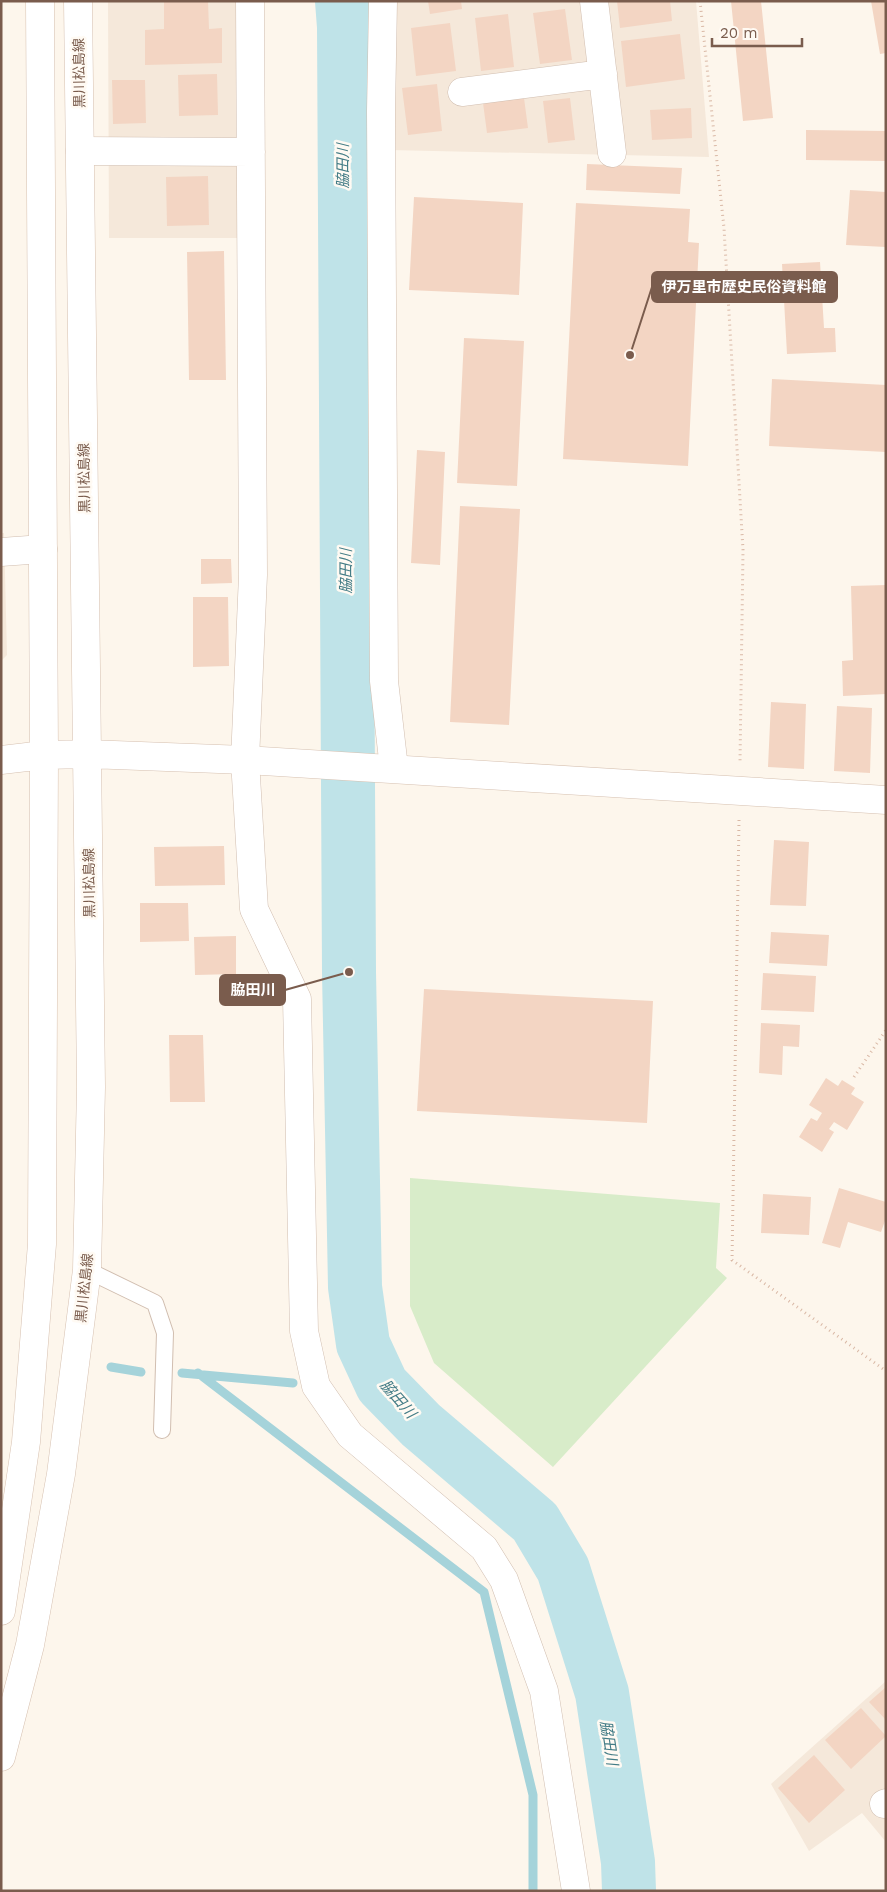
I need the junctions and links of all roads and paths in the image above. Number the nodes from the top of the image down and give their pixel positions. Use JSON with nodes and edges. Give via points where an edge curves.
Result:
{"nodes":[{"id":1,"x":40,"y":1,"type":"edge"},
{"id":2,"x":78,"y":1,"type":"edge"},
{"id":3,"x":250,"y":1,"type":"edge"},
{"id":4,"x":384,"y":1,"type":"edge"},
{"id":5,"x":594,"y":1,"type":"edge"},
{"id":6,"x":700,"y":1,"type":"edge"},
{"id":7,"x":603,"y":74,"type":"junction"},
{"id":8,"x":462,"y":92,"type":"dead end"},
{"id":9,"x":80,"y":151,"type":"junction"},
{"id":10,"x":251,"y":152,"type":"junction"},
{"id":11,"x":612,"y":153,"type":"dead end"},
{"id":12,"x":43,"y":549,"type":"junction"},
{"id":13,"x":1,"y":552,"type":"edge"},
{"id":14,"x":88,"y":754,"type":"junction"},
{"id":15,"x":44,"y":755,"type":"junction"},
{"id":16,"x":1,"y":760,"type":"edge"},
{"id":17,"x":245,"y":760,"type":"junction"},
{"id":18,"x":394,"y":768,"type":"junction"},
{"id":19,"x":740,"y":790,"type":"junction"},
{"id":20,"x":886,"y":800,"type":"edge"},
{"id":21,"x":886,"y":1030,"type":"edge"},
{"id":22,"x":854,"y":1077,"type":"dead end"},
{"id":23,"x":88,"y":1270,"type":"junction"},
{"id":24,"x":886,"y":1371,"type":"edge"},
{"id":25,"x":162,"y":1430,"type":"dead end"},
{"id":26,"x":1,"y":1611,"type":"edge"},
{"id":27,"x":1,"y":1757,"type":"edge"},
{"id":28,"x":576,"y":1891,"type":"edge"}],
"edges":[{"from":1,"to":12,"type":"street"},
{"from":2,"to":9,"type":"street","name":"黒川松島線"},
{"from":3,"to":10,"type":"street"},
{"from":4,"to":18,"type":"street","via":[[381,120],[384,681]]},
{"from":5,"to":7,"type":"street"},
{"from":6,"to":19,"type":"path","via":[[724,228],[743,550]]},
{"from":7,"to":8,"type":"street"},
{"from":7,"to":11,"type":"street"},
{"from":9,"to":10,"type":"street"},
{"from":9,"to":14,"type":"street","name":"黒川松島線"},
{"from":10,"to":17,"type":"street","via":[[253,575]]},
{"from":12,"to":13,"type":"street"},
{"from":12,"to":15,"type":"street"},
{"from":14,"to":15,"type":"street"},
{"from":14,"to":17,"type":"street"},
{"from":14,"to":23,"type":"street","name":"黒川松島線","via":[[91,1087]]},
{"from":15,"to":16,"type":"street"},
{"from":15,"to":26,"type":"street","via":[[42,1244],[26,1442]]},
{"from":17,"to":18,"type":"street"},
{"from":17,"to":28,"type":"street","via":[[254,909],[297,999],[304,1331],[316,1386],[350,1435],[484,1548],[504,1580],[544,1691]]},
{"from":18,"to":19,"type":"street"},
{"from":19,"to":20,"type":"street"},
{"from":19,"to":24,"type":"path","via":[[732,1260]]},
{"from":21,"to":22,"type":"path"},
{"from":23,"to":25,"type":"lane","via":[[155,1303],[164,1333]]},
{"from":23,"to":27,"type":"street","name":"黒川松島線","via":[[61,1474],[30,1645]]}]}
